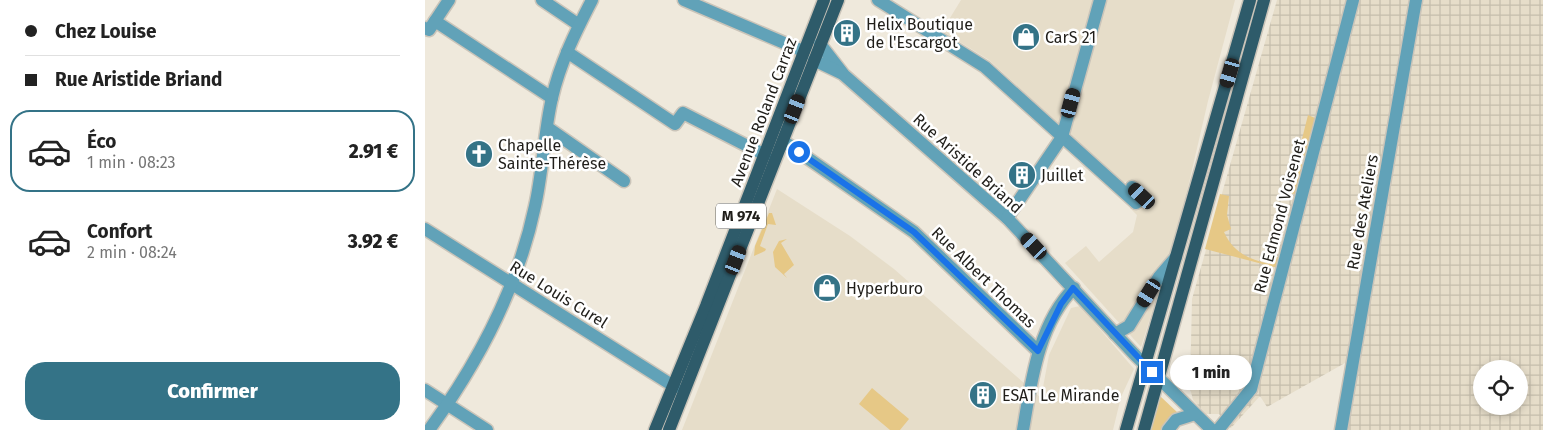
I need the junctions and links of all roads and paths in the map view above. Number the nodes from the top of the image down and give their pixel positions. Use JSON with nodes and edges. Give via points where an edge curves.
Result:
{"nodes":[{"id":1,"x":449,"y":0,"type":"edge"},
{"id":2,"x":542,"y":0,"type":"edge"},
{"id":3,"x":592,"y":0,"type":"edge"},
{"id":4,"x":685,"y":0,"type":"edge"},
{"id":5,"x":824,"y":0,"type":"edge"},
{"id":6,"x":838,"y":0,"type":"edge"},
{"id":7,"x":878,"y":0,"type":"edge"},
{"id":8,"x":1100,"y":0,"type":"edge"},
{"id":9,"x":1250,"y":0,"type":"edge"},
{"id":10,"x":1264,"y":0,"type":"edge"},
{"id":11,"x":1353,"y":0,"type":"edge"},
{"id":12,"x":1416,"y":0,"type":"edge"},
{"id":13,"x":579,"y":25,"type":"junction"},
{"id":14,"x":430,"y":26,"type":"edge"},
{"id":15,"x":813,"y":28,"type":"junction"},
{"id":16,"x":821,"y":44,"type":"junction"},
{"id":17,"x":803,"y":51,"type":"junction"},
{"id":18,"x":567,"y":52,"type":"junction"},
{"id":19,"x":814,"y":60,"type":"junction"},
{"id":20,"x":844,"y":75,"type":"junction"},
{"id":21,"x":552,"y":98,"type":"junction"},
{"id":22,"x":548,"y":128,"type":"junction"},
{"id":23,"x":1062,"y":138,"type":"junction"},
{"id":24,"x":783,"y":141,"type":"junction"},
{"id":25,"x":765,"y":155,"type":"junction"},
{"id":26,"x":624,"y":181,"type":"dead end"},
{"id":27,"x":1132,"y":186,"type":"dead end"},
{"id":28,"x":1007,"y":218,"type":"junction"},
{"id":29,"x":425,"y":229,"type":"edge"},
{"id":30,"x":1176,"y":257,"type":"junction"},
{"id":31,"x":511,"y":283,"type":"junction"},
{"id":32,"x":1073,"y":288,"type":"junction"},
{"id":33,"x":1115,"y":334,"type":"junction"},
{"id":34,"x":1038,"y":351,"type":"junction"},
{"id":35,"x":1144,"y":364,"type":"junction"},
{"id":36,"x":1159,"y":379,"type":"junction"},
{"id":37,"x":675,"y":387,"type":"junction"},
{"id":38,"x":425,"y":390,"type":"edge"},
{"id":39,"x":448,"y":405,"type":"junction"},
{"id":40,"x":1195,"y":414,"type":"junction"},
{"id":41,"x":429,"y":430,"type":"edge"},
{"id":42,"x":487,"y":430,"type":"edge"},
{"id":43,"x":655,"y":430,"type":"edge"},
{"id":44,"x":669,"y":430,"type":"edge"},
{"id":45,"x":1023,"y":430,"type":"edge"},
{"id":46,"x":1126,"y":430,"type":"edge"},
{"id":47,"x":1145,"y":430,"type":"edge"},
{"id":48,"x":1168,"y":430,"type":"edge"},
{"id":49,"x":1212,"y":430,"type":"edge"},
{"id":50,"x":1218,"y":430,"type":"edge"},
{"id":51,"x":1341,"y":430,"type":"edge"}],
"edges":[{"from":1,"to":14,"type":"street"},
{"from":2,"to":13,"type":"street"},
{"from":3,"to":13,"type":"street"},
{"from":4,"to":17,"type":"street"},
{"from":5,"to":15,"type":"main road","name":"Avenue Roland Carraz","number":"M 974"},
{"from":6,"to":16,"type":"main road","name":"Avenue Roland Carraz","number":"M 974"},
{"from":7,"to":23,"type":"street","via":[[985,67]]},
{"from":8,"to":23,"type":"street"},
{"from":9,"to":30,"type":"main road"},
{"from":10,"to":36,"type":"main road"},
{"from":11,"to":50,"type":"street","name":"Rue Edmond Voisenet","via":[[1251,389]]},
{"from":12,"to":51,"type":"street","name":"Rue des Ateliers"},
{"from":13,"to":18,"type":"street"},
{"from":14,"to":21,"type":"street"},
{"from":15,"to":17,"type":"main road","name":"Avenue Roland Carraz","number":"M 974"},
{"from":15,"to":19,"type":"main road"},
{"from":16,"to":19,"type":"main road","name":"Avenue Roland Carraz","number":"M 974"},
{"from":16,"to":20,"type":"street","name":"Rue Aristide Briand"},
{"from":17,"to":25,"type":"main road","name":"Avenue Roland Carraz","number":"M 974"},
{"from":18,"to":21,"type":"street"},
{"from":18,"to":25,"type":"street","via":[[675,124],[683,113]]},
{"from":19,"to":20,"type":"street","name":"Rue Aristide Briand"},
{"from":19,"to":24,"type":"main road","name":"Avenue Roland Carraz","number":"M 974"},
{"from":20,"to":28,"type":"street","name":"Rue Aristide Briand"},
{"from":21,"to":22,"type":"street"},
{"from":22,"to":26,"type":"street"},
{"from":22,"to":31,"type":"street","via":[[535,207]]},
{"from":23,"to":27,"type":"street","via":[[1136,203],[1142,196]]},
{"from":23,"to":28,"type":"street"},
{"from":24,"to":34,"type":"street","name":"Rue Albert Thomas","via":[[914,232]]},
{"from":24,"to":44,"type":"main road","name":"Avenue Roland Carraz","number":"M 974"},
{"from":25,"to":37,"type":"main road","name":"Avenue Roland Carraz","number":"M 974"},
{"from":28,"to":32,"type":"street","name":"Rue Aristide Briand"},
{"from":29,"to":31,"type":"street","name":"Rue Louis Curel"},
{"from":30,"to":33,"type":"street","via":[[1159,277],[1129,326]]},
{"from":30,"to":35,"type":"main road"},
{"from":31,"to":37,"type":"street","name":"Rue Louis Curel"},
{"from":31,"to":39,"type":"street","via":[[484,344]]},
{"from":32,"to":33,"type":"street","name":"Rue Aristide Briand"},
{"from":32,"to":34,"type":"street","via":[[1061,304]]},
{"from":33,"to":35,"type":"street","name":"Rue Aristide Briand"},
{"from":34,"to":45,"type":"street"},
{"from":35,"to":36,"type":"street","name":"Rue Aristide Briand"},
{"from":35,"to":46,"type":"main road"},
{"from":36,"to":40,"type":"street","name":"Rue Aristide Briand"},
{"from":36,"to":47,"type":"main road"},
{"from":37,"to":43,"type":"main road","name":"Avenue Roland Carraz","number":"M 974"},
{"from":38,"to":39,"type":"street"},
{"from":39,"to":41,"type":"street"},
{"from":39,"to":42,"type":"street"},
{"from":40,"to":48,"type":"street","via":[[1176,420]]},
{"from":40,"to":49,"type":"street","name":"Rue Aristide Briand"}]}
